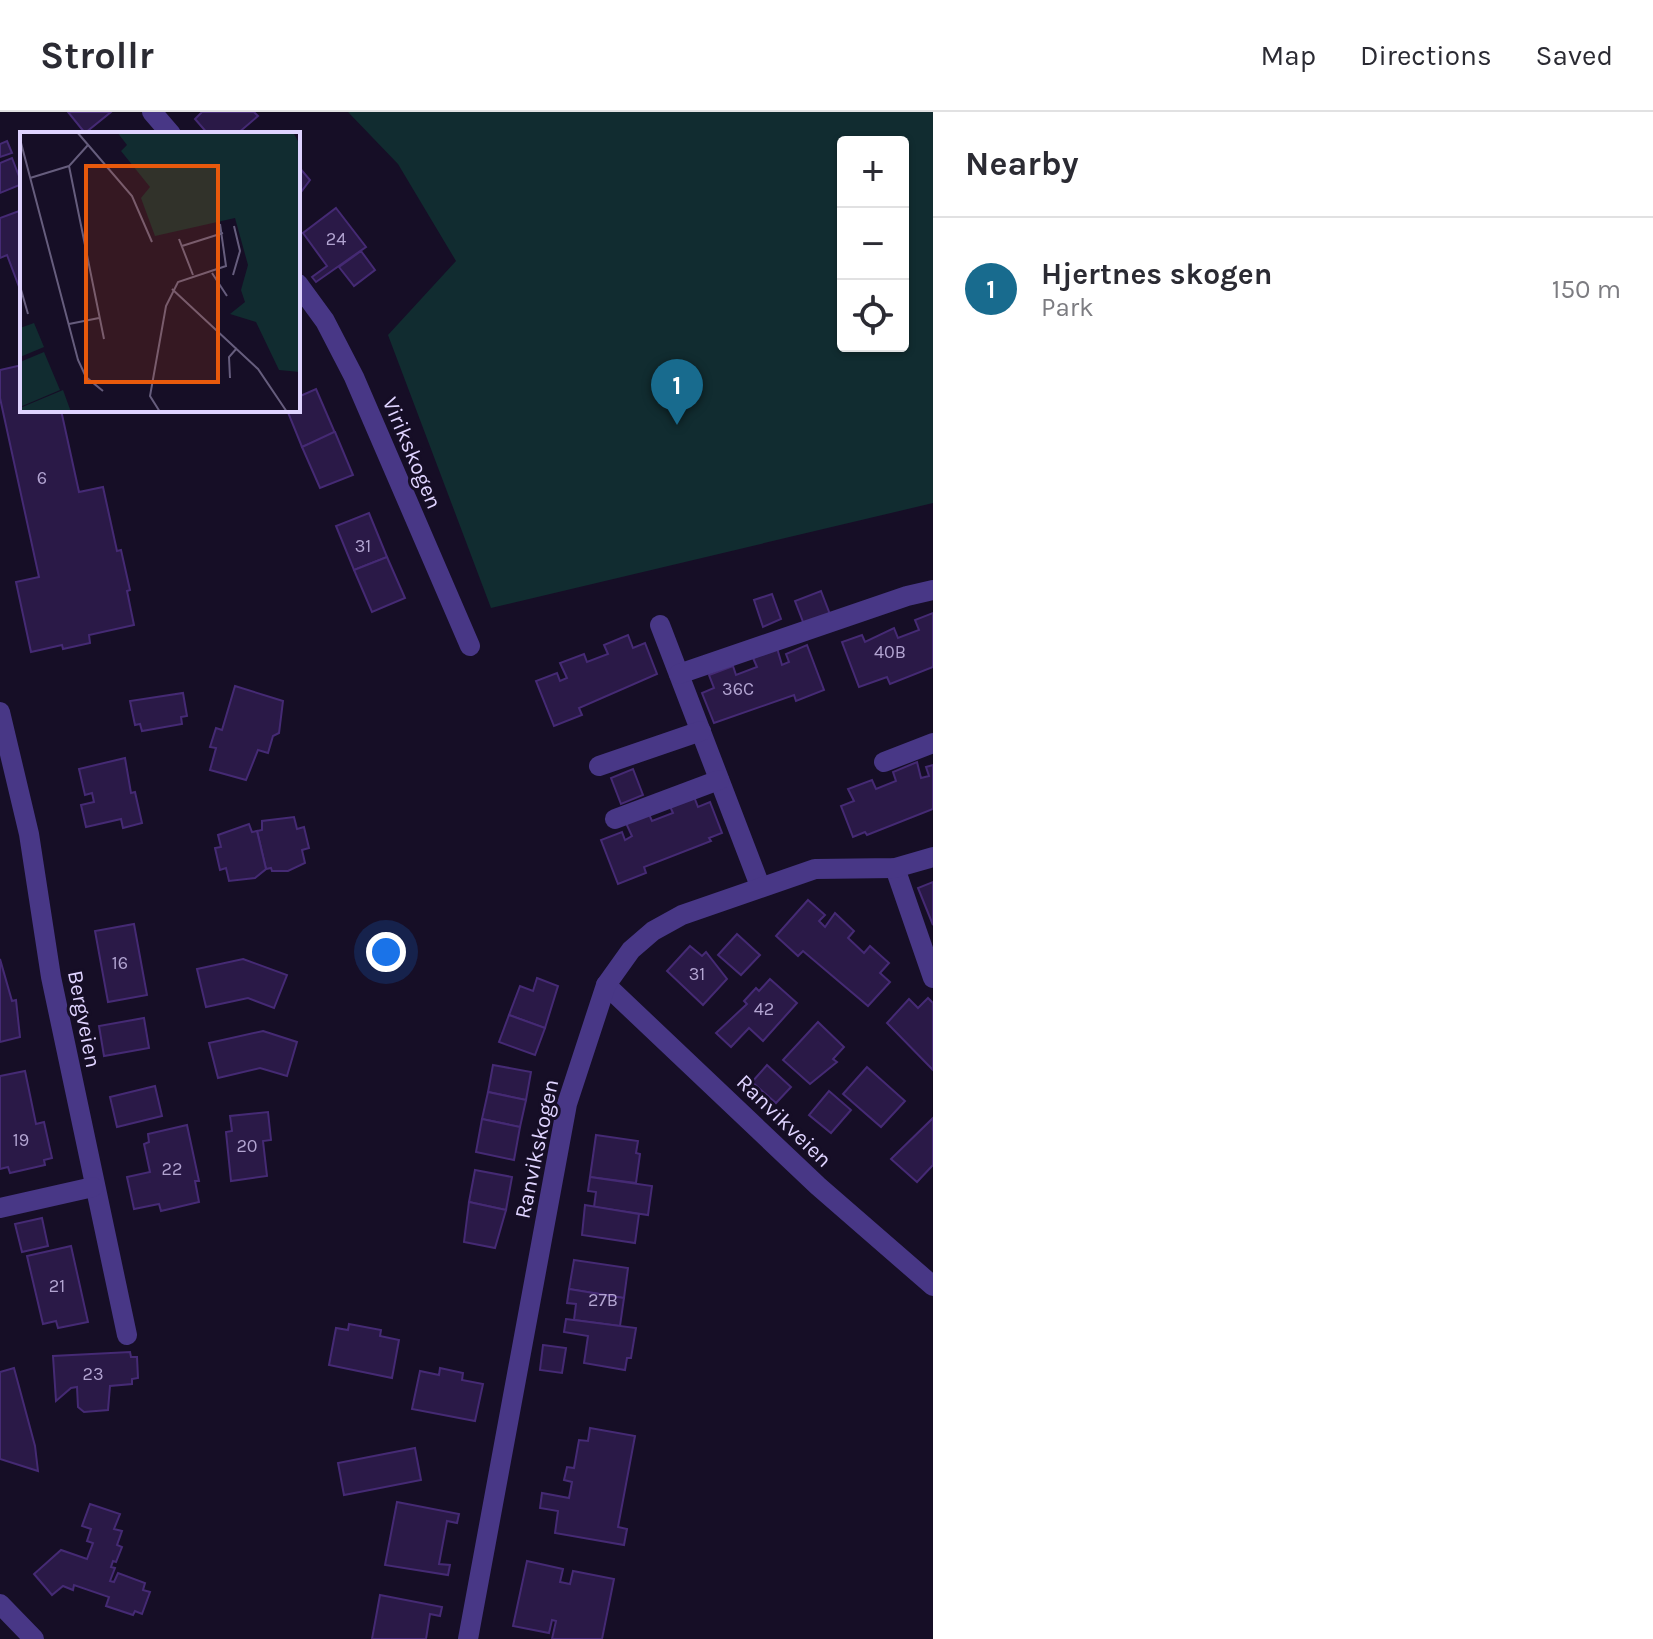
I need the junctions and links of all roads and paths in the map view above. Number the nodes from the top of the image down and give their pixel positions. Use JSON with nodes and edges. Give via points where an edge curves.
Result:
{"nodes":[{"id":1,"x":152,"y":112,"type":"edge"},
{"id":2,"x":169,"y":132,"type":"edge"},
{"id":3,"x":300,"y":287,"type":"edge"},
{"id":4,"x":933,"y":590,"type":"edge"},
{"id":5,"x":660,"y":625,"type":"dead end"},
{"id":6,"x":470,"y":646,"type":"dead end"},
{"id":7,"x":679,"y":674,"type":"junction"},
{"id":8,"x":0,"y":712,"type":"edge"},
{"id":9,"x":701,"y":731,"type":"junction"},
{"id":10,"x":933,"y":743,"type":"edge"},
{"id":11,"x":884,"y":762,"type":"dead end"},
{"id":12,"x":599,"y":766,"type":"dead end"},
{"id":13,"x":719,"y":780,"type":"junction"},
{"id":14,"x":615,"y":819,"type":"dead end"},
{"id":15,"x":933,"y":857,"type":"edge"},
{"id":16,"x":895,"y":868,"type":"junction"},
{"id":17,"x":760,"y":886,"type":"junction"},
{"id":18,"x":933,"y":978,"type":"edge"},
{"id":19,"x":606,"y":985,"type":"junction"},
{"id":20,"x":93,"y":1187,"type":"junction"},
{"id":21,"x":0,"y":1208,"type":"edge"},
{"id":22,"x":933,"y":1286,"type":"edge"},
{"id":23,"x":127,"y":1335,"type":"dead end"},
{"id":24,"x":0,"y":1604,"type":"edge"},
{"id":25,"x":34,"y":1639,"type":"edge"},
{"id":26,"x":468,"y":1639,"type":"edge"}],
"edges":[{"from":1,"to":2,"type":"street"},
{"from":3,"to":6,"type":"street","name":"Virikskogen","via":[[354,377]]},
{"from":4,"to":7,"type":"street"},
{"from":5,"to":7,"type":"street"},
{"from":7,"to":9,"type":"street"},
{"from":8,"to":20,"type":"street","name":"Bergveien","via":[[29,834]]},
{"from":9,"to":12,"type":"street"},
{"from":9,"to":13,"type":"street"},
{"from":10,"to":11,"type":"street"},
{"from":13,"to":14,"type":"street"},
{"from":13,"to":17,"type":"street"},
{"from":15,"to":16,"type":"street","name":"Ranvikskogen"},
{"from":16,"to":17,"type":"street","name":"Ranvikskogen","via":[[815,869]]},
{"from":16,"to":18,"type":"street"},
{"from":17,"to":19,"type":"street","name":"Ranvikskogen","via":[[653,931],[631,950]]},
{"from":19,"to":22,"type":"street","name":"Ranvikveien","via":[[818,1186]]},
{"from":19,"to":26,"type":"street","name":"Ranvikskogen","via":[[567,1104]]},
{"from":20,"to":21,"type":"street"},
{"from":20,"to":23,"type":"street","name":"Bergveien"},
{"from":24,"to":25,"type":"street"}]}
